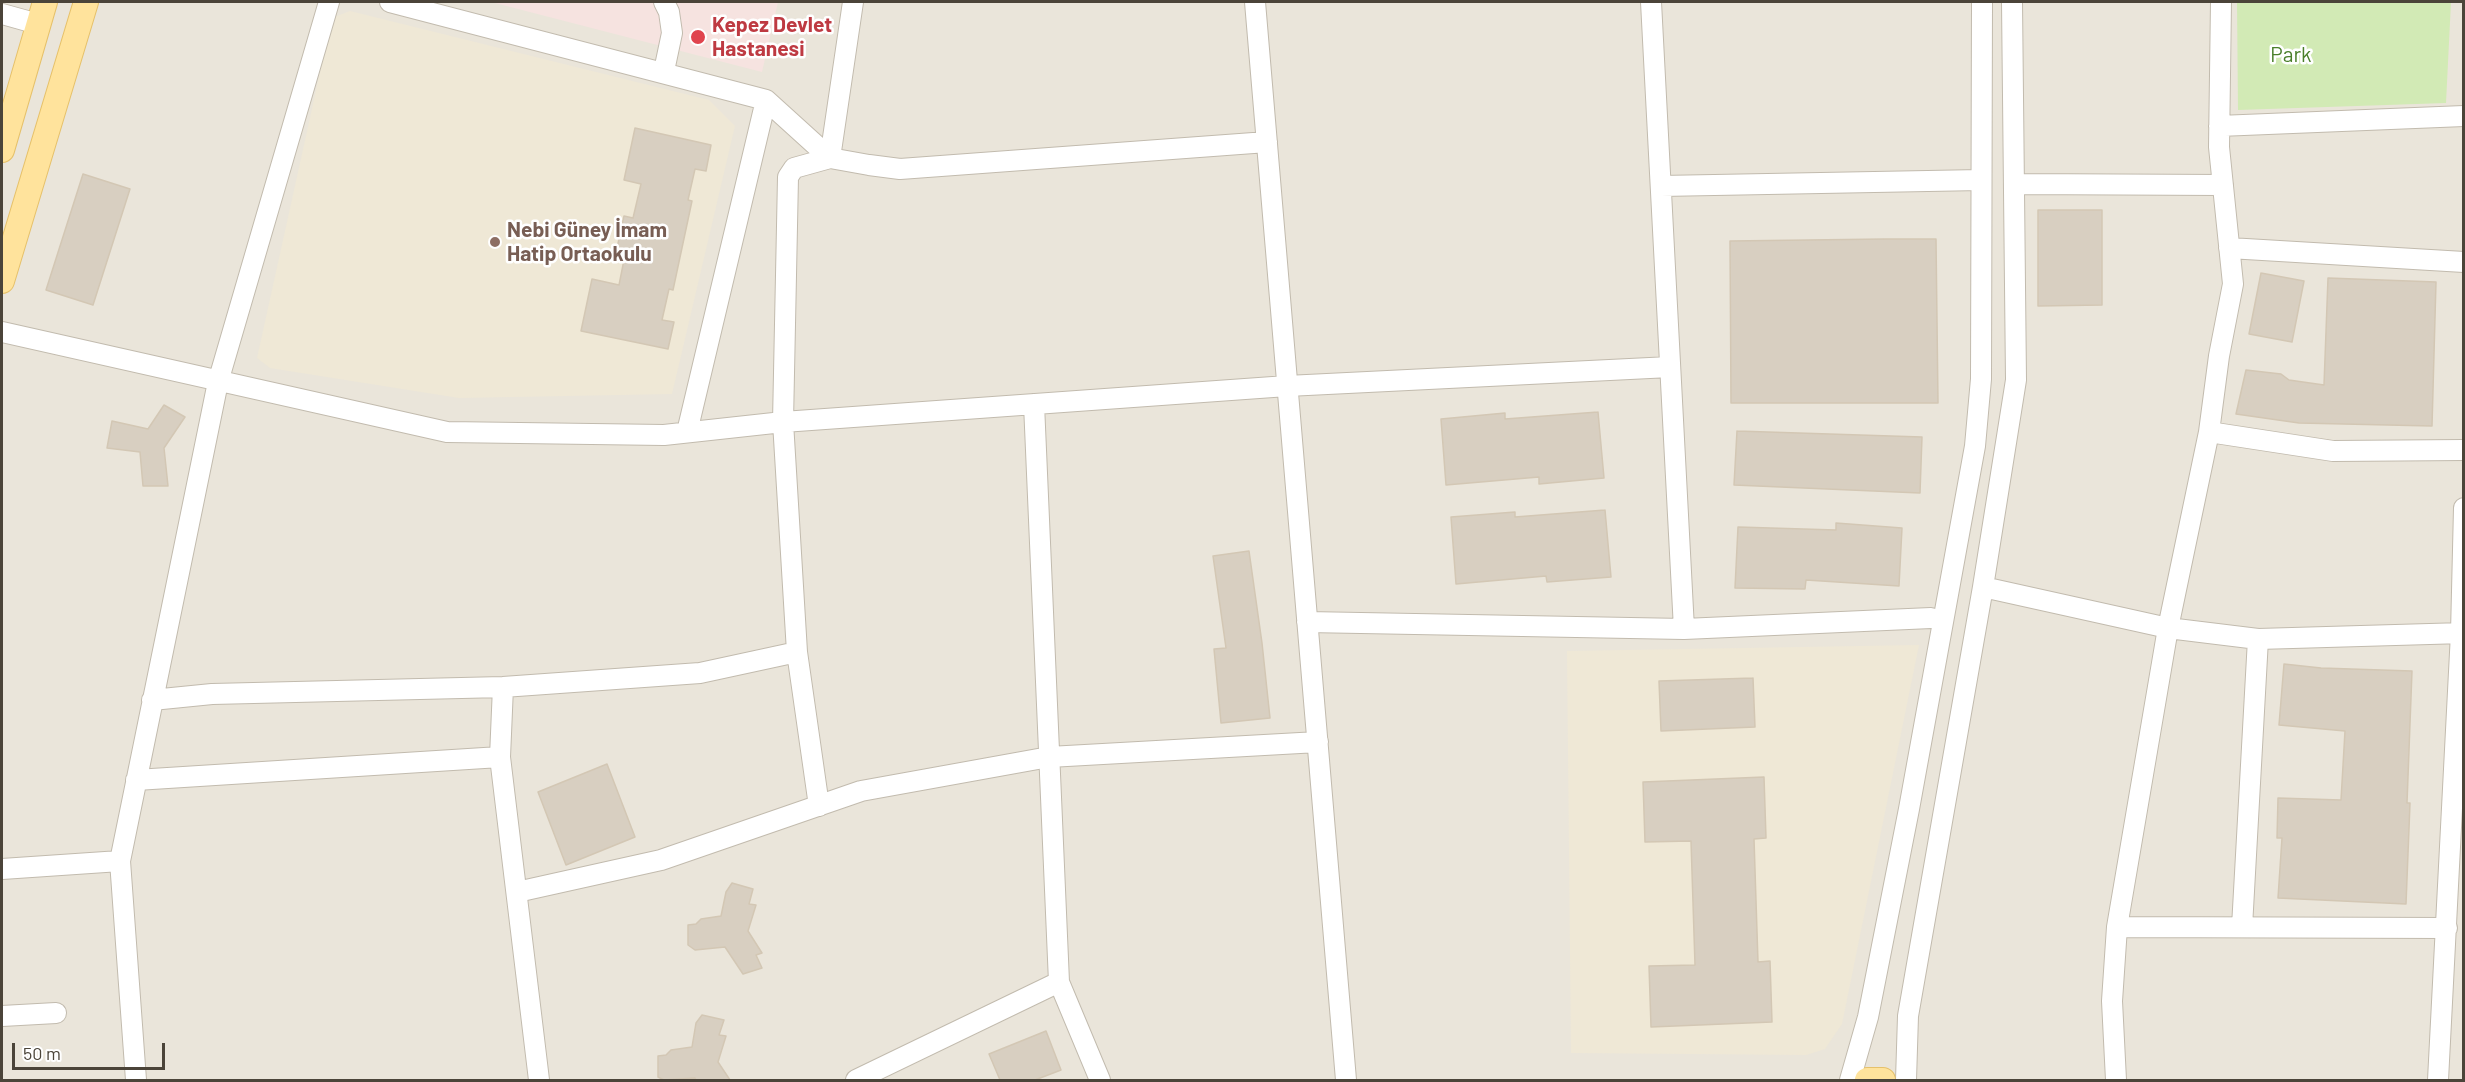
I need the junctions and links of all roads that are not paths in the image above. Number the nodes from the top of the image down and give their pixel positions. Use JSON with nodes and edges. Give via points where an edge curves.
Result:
{"nodes":[{"id":1,"x":86,"y":2,"type":"edge"},
{"id":2,"x":329,"y":2,"type":"edge"},
{"id":3,"x":390,"y":2,"type":"edge"},
{"id":4,"x":664,"y":2,"type":"edge"},
{"id":5,"x":853,"y":2,"type":"edge"},
{"id":6,"x":1255,"y":2,"type":"edge"},
{"id":7,"x":1651,"y":2,"type":"edge"},
{"id":8,"x":1982,"y":2,"type":"edge"},
{"id":9,"x":2012,"y":2,"type":"edge"},
{"id":10,"x":2221,"y":2,"type":"edge"},
{"id":11,"x":41,"y":13,"type":"edge"},
{"id":12,"x":2,"y":14,"type":"edge"},
{"id":13,"x":664,"y":71,"type":"junction"},
{"id":14,"x":766,"y":100,"type":"junction"},
{"id":15,"x":2463,"y":116,"type":"edge"},
{"id":16,"x":2219,"y":126,"type":"junction"},
{"id":17,"x":1267,"y":142,"type":"junction"},
{"id":18,"x":2,"y":150,"type":"edge"},
{"id":19,"x":830,"y":158,"type":"junction"},
{"id":20,"x":1981,"y":180,"type":"junction"},
{"id":21,"x":2014,"y":184,"type":"junction"},
{"id":22,"x":2223,"y":185,"type":"junction"},
{"id":23,"x":1661,"y":186,"type":"junction"},
{"id":24,"x":2229,"y":248,"type":"junction"},
{"id":25,"x":2463,"y":262,"type":"edge"},
{"id":26,"x":2,"y":281,"type":"edge"},
{"id":27,"x":2,"y":332,"type":"edge"},
{"id":28,"x":1670,"y":367,"type":"junction"},
{"id":29,"x":218,"y":382,"type":"junction"},
{"id":30,"x":1287,"y":387,"type":"junction"},
{"id":31,"x":1034,"y":404,"type":"junction"},
{"id":32,"x":783,"y":422,"type":"junction"},
{"id":33,"x":687,"y":432,"type":"junction"},
{"id":34,"x":2209,"y":432,"type":"junction"},
{"id":35,"x":2463,"y":450,"type":"edge"},
{"id":36,"x":2463,"y":508,"type":"edge"},
{"id":37,"x":1983,"y":588,"type":"junction"},
{"id":38,"x":1931,"y":618,"type":"dead end"},
{"id":39,"x":1307,"y":622,"type":"junction"},
{"id":40,"x":2169,"y":628,"type":"junction"},
{"id":41,"x":1684,"y":629,"type":"junction"},
{"id":42,"x":2462,"y":633,"type":"edge"},
{"id":43,"x":2258,"y":639,"type":"junction"},
{"id":44,"x":797,"y":652,"type":"junction"},
{"id":45,"x":503,"y":687,"type":"junction"},
{"id":46,"x":153,"y":700,"type":"junction"},
{"id":47,"x":1317,"y":742,"type":"junction"},
{"id":48,"x":500,"y":757,"type":"junction"},
{"id":49,"x":1049,"y":757,"type":"junction"},
{"id":50,"x":136,"y":780,"type":"junction"},
{"id":51,"x":819,"y":806,"type":"junction"},
{"id":52,"x":120,"y":861,"type":"junction"},
{"id":53,"x":2,"y":869,"type":"edge"},
{"id":54,"x":517,"y":892,"type":"junction"},
{"id":55,"x":2117,"y":927,"type":"junction"},
{"id":56,"x":2242,"y":927,"type":"junction"},
{"id":57,"x":2447,"y":928,"type":"junction"},
{"id":58,"x":1059,"y":982,"type":"junction"},
{"id":59,"x":56,"y":1013,"type":"dead end"},
{"id":60,"x":2,"y":1016,"type":"edge"},
{"id":61,"x":136,"y":1080,"type":"edge"},
{"id":62,"x":539,"y":1080,"type":"edge"},
{"id":63,"x":856,"y":1080,"type":"edge"},
{"id":64,"x":1100,"y":1080,"type":"edge"},
{"id":65,"x":1346,"y":1080,"type":"edge"},
{"id":66,"x":1867,"y":1080,"type":"edge"},
{"id":67,"x":1906,"y":1080,"type":"edge"},
{"id":68,"x":2116,"y":1080,"type":"edge"},
{"id":69,"x":2438,"y":1080,"type":"edge"}],
"edges":[{"from":1,"to":26,"type":"main road"},
{"from":2,"to":29,"type":"street"},
{"from":3,"to":13,"type":"street"},
{"from":4,"to":13,"type":"street","via":[[672,33]]},
{"from":5,"to":19,"type":"street"},
{"from":6,"to":17,"type":"street"},
{"from":7,"to":23,"type":"street"},
{"from":8,"to":20,"type":"street"},
{"from":9,"to":21,"type":"street"},
{"from":10,"to":16,"type":"street"},
{"from":11,"to":12,"type":"street"},
{"from":11,"to":18,"type":"main road"},
{"from":13,"to":14,"type":"street"},
{"from":14,"to":19,"type":"street"},
{"from":14,"to":33,"type":"street"},
{"from":15,"to":16,"type":"street"},
{"from":16,"to":22,"type":"street"},
{"from":17,"to":19,"type":"street","via":[[900,169]]},
{"from":17,"to":30,"type":"street"},
{"from":19,"to":32,"type":"street","via":[[794,168],[788,177]]},
{"from":20,"to":23,"type":"street"},
{"from":20,"to":66,"type":"street","via":[[1981,379],[1974,446],[1868,1017]]},
{"from":21,"to":22,"type":"street"},
{"from":21,"to":37,"type":"street","via":[[2016,380]]},
{"from":22,"to":24,"type":"street"},
{"from":23,"to":28,"type":"street"},
{"from":24,"to":25,"type":"street"},
{"from":24,"to":34,"type":"street","via":[[2233,284]]},
{"from":27,"to":29,"type":"street"},
{"from":28,"to":30,"type":"street"},
{"from":28,"to":41,"type":"street"},
{"from":29,"to":33,"type":"street","via":[[447,432]]},
{"from":29,"to":46,"type":"street"},
{"from":30,"to":31,"type":"street"},
{"from":30,"to":39,"type":"street"},
{"from":31,"to":32,"type":"street"},
{"from":31,"to":49,"type":"street"},
{"from":32,"to":33,"type":"street"},
{"from":32,"to":44,"type":"street"},
{"from":34,"to":35,"type":"street","via":[[2333,451]]},
{"from":34,"to":40,"type":"street"},
{"from":36,"to":42,"type":"street"},
{"from":37,"to":40,"type":"street"},
{"from":37,"to":67,"type":"street","via":[[1908,1016]]},
{"from":38,"to":41,"type":"street"},
{"from":39,"to":41,"type":"street"},
{"from":39,"to":47,"type":"street"},
{"from":40,"to":43,"type":"street"},
{"from":40,"to":55,"type":"street"},
{"from":42,"to":43,"type":"street"},
{"from":42,"to":57,"type":"street"},
{"from":43,"to":56,"type":"street"},
{"from":44,"to":45,"type":"street","via":[[700,673]]},
{"from":44,"to":51,"type":"street"},
{"from":45,"to":46,"type":"street","via":[[212,694]]},
{"from":45,"to":48,"type":"street"},
{"from":46,"to":50,"type":"street"},
{"from":47,"to":49,"type":"street"},
{"from":47,"to":65,"type":"street"},
{"from":48,"to":50,"type":"street"},
{"from":48,"to":54,"type":"street"},
{"from":49,"to":51,"type":"street","via":[[861,791]]},
{"from":49,"to":58,"type":"street"},
{"from":50,"to":52,"type":"street"},
{"from":51,"to":54,"type":"street","via":[[662,860]]},
{"from":52,"to":53,"type":"street"},
{"from":52,"to":61,"type":"street"},
{"from":54,"to":62,"type":"street"},
{"from":55,"to":56,"type":"street"},
{"from":55,"to":68,"type":"street","via":[[2112,1001]]},
{"from":56,"to":57,"type":"street"},
{"from":57,"to":69,"type":"street"},
{"from":58,"to":63,"type":"street"},
{"from":58,"to":64,"type":"street"},
{"from":59,"to":60,"type":"street"}]}
